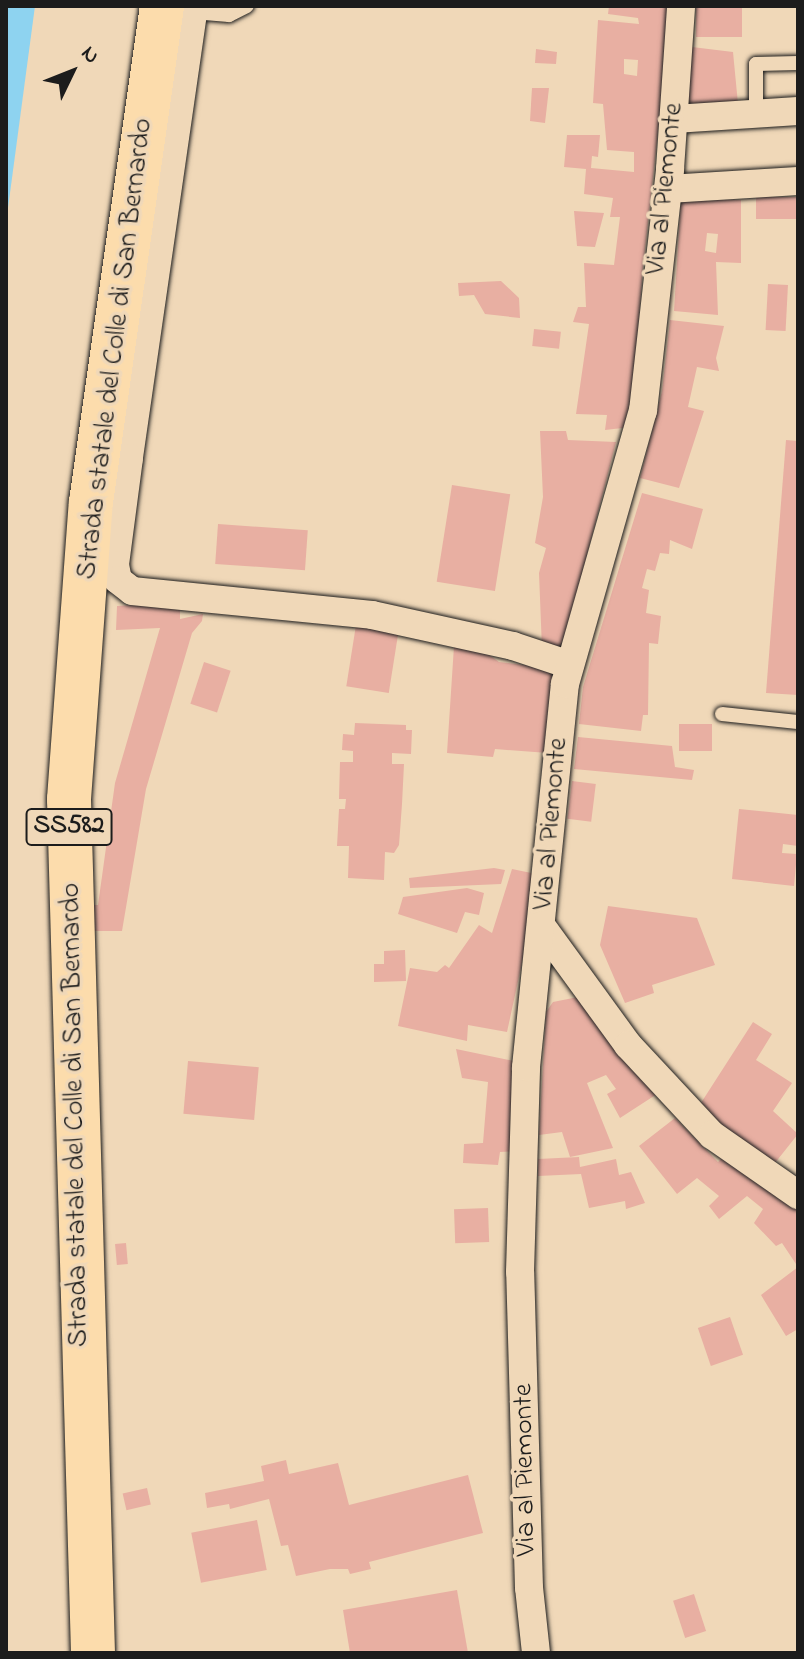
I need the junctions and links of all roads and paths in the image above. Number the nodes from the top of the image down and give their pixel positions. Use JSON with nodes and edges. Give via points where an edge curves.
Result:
{"nodes":[{"id":1,"x":247,"y":6,"type":"edge"},
{"id":2,"x":681,"y":6,"type":"edge"},
{"id":3,"x":183,"y":8,"type":"edge"},
{"id":4,"x":798,"y":63,"type":"edge"},
{"id":5,"x":798,"y":111,"type":"edge"},
{"id":6,"x":756,"y":113,"type":"junction"},
{"id":7,"x":674,"y":119,"type":"junction"},
{"id":8,"x":798,"y":181,"type":"edge"},
{"id":9,"x":668,"y":189,"type":"junction"},
{"id":10,"x":570,"y":665,"type":"junction"},
{"id":11,"x":722,"y":714,"type":"dead end"},
{"id":12,"x":798,"y":722,"type":"edge"},
{"id":13,"x":543,"y":928,"type":"junction"},
{"id":14,"x":798,"y":1195,"type":"edge"},
{"id":15,"x":93,"y":1653,"type":"edge"},
{"id":16,"x":536,"y":1653,"type":"edge"}],
"edges":[{"from":1,"to":3,"type":"lane","via":[[229,15]]},
{"from":2,"to":7,"type":"street","name":"Via al Piemonte"},
{"from":3,"to":10,"type":"street","via":[[115,565],[118,580],[132,591],[372,615],[513,646]]},
{"from":3,"to":15,"type":"main road","name":"Strada statale del Colle di San Bernardo","number":"SS582","via":[[91,502],[69,799]]},
{"from":4,"to":6,"type":"lane","via":[[756,64]]},
{"from":5,"to":6,"type":"street"},
{"from":6,"to":7,"type":"street"},
{"from":7,"to":9,"type":"street","name":"Via al Piemonte"},
{"from":8,"to":9,"type":"street"},
{"from":9,"to":10,"type":"street","name":"Via al Piemonte","via":[[643,411]]},
{"from":10,"to":13,"type":"street","name":"Via al Piemonte"},
{"from":11,"to":12,"type":"lane"},
{"from":13,"to":14,"type":"street","via":[[628,1045],[712,1135]]},
{"from":13,"to":16,"type":"street","name":"Via al Piemonte","via":[[526,1067],[520,1272],[529,1588]]}]}
